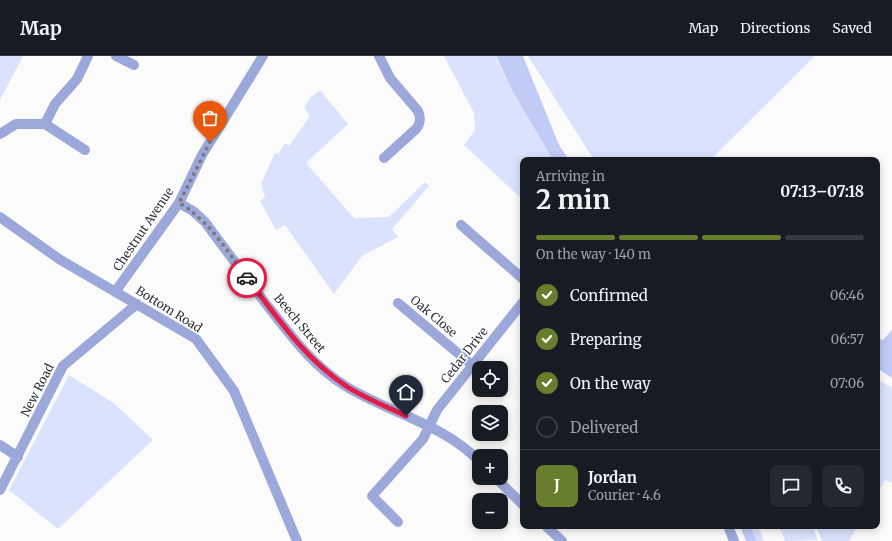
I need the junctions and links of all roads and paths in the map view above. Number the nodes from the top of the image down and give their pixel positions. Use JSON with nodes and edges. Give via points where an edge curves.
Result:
{"nodes":[{"id":1,"x":88,"y":56,"type":"edge"},
{"id":2,"x":116,"y":56,"type":"edge"},
{"id":3,"x":263,"y":56,"type":"edge"},
{"id":4,"x":379,"y":56,"type":"edge"},
{"id":5,"x":134,"y":66,"type":"dead end"},
{"id":6,"x":48,"y":126,"type":"junction"},
{"id":7,"x":0,"y":134,"type":"edge"},
{"id":8,"x":85,"y":150,"type":"dead end"},
{"id":9,"x":384,"y":158,"type":"dead end"},
{"id":10,"x":179,"y":203,"type":"junction"},
{"id":11,"x":0,"y":216,"type":"edge"},
{"id":12,"x":461,"y":225,"type":"dead end"},
{"id":13,"x":520,"y":276,"type":"edge"},
{"id":14,"x":115,"y":292,"type":"junction"},
{"id":15,"x":398,"y":303,"type":"dead end"},
{"id":16,"x":137,"y":304,"type":"junction"},
{"id":17,"x":520,"y":306,"type":"edge"},
{"id":18,"x":475,"y":361,"type":"edge"},
{"id":19,"x":472,"y":365,"type":"joint"},
{"id":20,"x":429,"y":427,"type":"junction"},
{"id":21,"x":0,"y":445,"type":"edge"},
{"id":22,"x":472,"y":455,"type":"edge"},
{"id":23,"x":18,"y":457,"type":"junction"},
{"id":24,"x":503,"y":485,"type":"edge"},
{"id":25,"x":0,"y":490,"type":"edge"},
{"id":26,"x":520,"y":502,"type":"edge"},
{"id":27,"x":398,"y":522,"type":"dead end"},
{"id":28,"x":554,"y":529,"type":"edge"},
{"id":29,"x":729,"y":529,"type":"edge"},
{"id":30,"x":297,"y":541,"type":"edge"},
{"id":31,"x":562,"y":541,"type":"edge"},
{"id":32,"x":734,"y":541,"type":"edge"}],
"edges":[{"from":1,"to":6,"type":"street","via":[[77,79],[55,104]]},
{"from":2,"to":5,"type":"street"},
{"from":3,"to":10,"type":"street","name":"Chestnut Avenue","via":[[202,155]]},
{"from":4,"to":9,"type":"street","via":[[390,78],[420,116],[416,129]]},
{"from":6,"to":7,"type":"street","via":[[16,124]]},
{"from":6,"to":8,"type":"street"},
{"from":10,"to":14,"type":"street","name":"Chestnut Avenue"},
{"from":10,"to":20,"type":"street","name":"Beech Street","via":[[205,222],[291,336],[317,364],[346,386]]},
{"from":11,"to":14,"type":"street","name":"Bottom Road","via":[[58,258]]},
{"from":12,"to":13,"type":"street"},
{"from":14,"to":16,"type":"street","name":"Bottom Road"},
{"from":15,"to":19,"type":"street","name":"Oak Close"},
{"from":16,"to":23,"type":"street","name":"New Road","via":[[63,366]]},
{"from":16,"to":30,"type":"street","name":"Bottom Road","via":[[196,339],[234,391]]},
{"from":17,"to":18,"type":"street","name":"Cedar Drive"},
{"from":19,"to":20,"type":"street","name":"Cedar Drive","via":[[437,410]]},
{"from":20,"to":22,"type":"street","name":"Beech Street","via":[[460,444]]},
{"from":20,"to":27,"type":"street","name":"Cedar Drive","via":[[423,439],[372,496]]},
{"from":21,"to":23,"type":"street"},
{"from":23,"to":25,"type":"street","name":"New Road"},
{"from":24,"to":26,"type":"street"},
{"from":28,"to":31,"type":"street"},
{"from":29,"to":32,"type":"street"}]}
